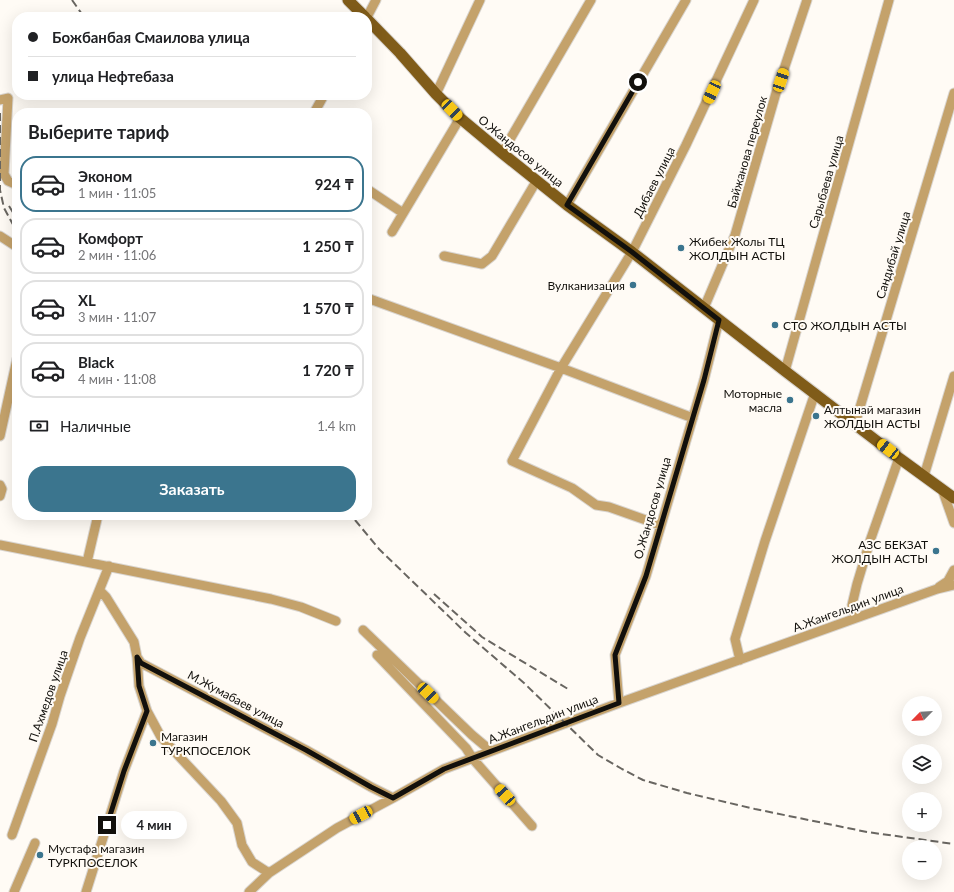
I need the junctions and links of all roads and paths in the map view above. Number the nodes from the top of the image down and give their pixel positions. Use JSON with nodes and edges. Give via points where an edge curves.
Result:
{"nodes":[{"id":1,"x":348,"y":0,"type":"edge"},
{"id":2,"x":376,"y":0,"type":"edge"},
{"id":3,"x":480,"y":0,"type":"edge"},
{"id":4,"x":591,"y":0,"type":"edge"},
{"id":5,"x":686,"y":0,"type":"edge"},
{"id":6,"x":754,"y":0,"type":"edge"},
{"id":7,"x":807,"y":0,"type":"edge"},
{"id":8,"x":889,"y":0,"type":"edge"},
{"id":9,"x":360,"y":12,"type":"edge"},
{"id":10,"x":369,"y":12,"type":"edge"},
{"id":11,"x":372,"y":24,"type":"edge"},
{"id":12,"x":954,"y":93,"type":"edge"},
{"id":13,"x":436,"y":94,"type":"junction"},
{"id":14,"x":0,"y":100,"type":"edge"},
{"id":15,"x":460,"y":118,"type":"junction"},
{"id":16,"x":502,"y":153,"type":"junction"},
{"id":17,"x":537,"y":180,"type":"junction"},
{"id":18,"x":12,"y":183,"type":"edge"},
{"id":19,"x":372,"y":192,"type":"edge"},
{"id":20,"x":567,"y":205,"type":"junction"},
{"id":21,"x":403,"y":213,"type":"junction"},
{"id":22,"x":392,"y":232,"type":"dead end"},
{"id":23,"x":0,"y":236,"type":"edge"},
{"id":24,"x":12,"y":244,"type":"edge"},
{"id":25,"x":632,"y":252,"type":"junction"},
{"id":26,"x":444,"y":256,"type":"dead end"},
{"id":27,"x":372,"y":300,"type":"edge"},
{"id":28,"x":704,"y":308,"type":"junction"},
{"id":29,"x":719,"y":320,"type":"junction"},
{"id":30,"x":561,"y":368,"type":"junction"},
{"id":31,"x":785,"y":371,"type":"junction"},
{"id":32,"x":954,"y":376,"type":"edge"},
{"id":33,"x":12,"y":382,"type":"edge"},
{"id":34,"x":815,"y":393,"type":"junction"},
{"id":35,"x":693,"y":418,"type":"junction"},
{"id":36,"x":855,"y":424,"type":"junction"},
{"id":37,"x":0,"y":436,"type":"edge"},
{"id":38,"x":899,"y":458,"type":"junction"},
{"id":39,"x":924,"y":476,"type":"junction"},
{"id":40,"x":0,"y":485,"type":"edge"},
{"id":41,"x":942,"y":489,"type":"junction"},
{"id":42,"x":0,"y":496,"type":"edge"},
{"id":43,"x":954,"y":498,"type":"edge"},
{"id":44,"x":97,"y":520,"type":"edge"},
{"id":45,"x":954,"y":523,"type":"edge"},
{"id":46,"x":660,"y":525,"type":"junction"},
{"id":47,"x":0,"y":545,"type":"edge"},
{"id":48,"x":87,"y":562,"type":"junction"},
{"id":49,"x":109,"y":566,"type":"junction"},
{"id":50,"x":954,"y":570,"type":"edge"},
{"id":51,"x":954,"y":585,"type":"edge"},
{"id":52,"x":937,"y":589,"type":"junction"},
{"id":53,"x":100,"y":591,"type":"junction"},
{"id":54,"x":855,"y":618,"type":"junction"},
{"id":55,"x":336,"y":621,"type":"dead end"},
{"id":56,"x":363,"y":630,"type":"dead end"},
{"id":57,"x":377,"y":655,"type":"dead end"},
{"id":58,"x":137,"y":657,"type":"junction"},
{"id":59,"x":740,"y":660,"type":"junction"},
{"id":60,"x":619,"y":703,"type":"junction"},
{"id":61,"x":147,"y":711,"type":"junction"},
{"id":62,"x":491,"y":751,"type":"junction"},
{"id":63,"x":473,"y":759,"type":"junction"},
{"id":64,"x":393,"y":798,"type":"junction"},
{"id":65,"x":532,"y":826,"type":"dead end"},
{"id":66,"x":12,"y":834,"type":"dead end"},
{"id":67,"x":35,"y":842,"type":"dead end"},
{"id":68,"x":269,"y":873,"type":"junction"},
{"id":69,"x":14,"y":892,"type":"edge"},
{"id":70,"x":86,"y":892,"type":"edge"},
{"id":71,"x":250,"y":892,"type":"edge"}],
"edges":[{"from":1,"to":9,"type":"main road","name":"О.Жандосов улица"},
{"from":2,"to":10,"type":"street"},
{"from":3,"to":13,"type":"street"},
{"from":4,"to":16,"type":"street"},
{"from":5,"to":20,"type":"street"},
{"from":6,"to":25,"type":"street","name":"Дибаев улица"},
{"from":7,"to":28,"type":"street","name":"Байжанова переулок","via":[[776,93],[735,235]]},
{"from":8,"to":31,"type":"street","name":"Сарыбаева улица"},
{"from":11,"to":13,"type":"main road","name":"О.Жандосов улица"},
{"from":12,"to":36,"type":"street","name":"Сандибай улица"},
{"from":13,"to":15,"type":"main road","name":"О.Жандосов улица"},
{"from":14,"to":18,"type":"street","via":[[8,98],[4,174]]},
{"from":15,"to":16,"type":"main road","name":"О.Жандосов улица"},
{"from":15,"to":21,"type":"street","name":"О.Жандосов улица"},
{"from":16,"to":17,"type":"main road","name":"О.Жандосов улица"},
{"from":17,"to":20,"type":"main road","name":"О.Жандосов улица"},
{"from":17,"to":26,"type":"street","via":[[492,256],[482,264]]},
{"from":19,"to":21,"type":"street"},
{"from":20,"to":25,"type":"main road","name":"О.Жандосов улица"},
{"from":21,"to":22,"type":"street","name":"О.Жандосов улица"},
{"from":23,"to":24,"type":"street"},
{"from":25,"to":28,"type":"main road","name":"О.Жандосов улица"},
{"from":25,"to":30,"type":"street","name":"Дибаев улица"},
{"from":27,"to":30,"type":"street"},
{"from":28,"to":29,"type":"main road","name":"О.Жандосов улица"},
{"from":29,"to":31,"type":"main road","name":"О.Жандосов улица"},
{"from":29,"to":35,"type":"street","name":"О.Жандосов улица"},
{"from":30,"to":35,"type":"street"},
{"from":30,"to":46,"type":"street","name":"Дибаев улица","via":[[512,461],[572,488],[596,505]]},
{"from":31,"to":34,"type":"main road","name":"О.Жандосов улица"},
{"from":32,"to":39,"type":"street"},
{"from":33,"to":37,"type":"street"},
{"from":34,"to":36,"type":"main road","name":"О.Жандосов улица"},
{"from":34,"to":59,"type":"street","via":[[735,639]]},
{"from":35,"to":46,"type":"street","name":"О.Жандосов улица"},
{"from":36,"to":38,"type":"main road","name":"О.Жандосов улица"},
{"from":38,"to":39,"type":"main road","name":"О.Жандосов улица"},
{"from":38,"to":54,"type":"street","via":[[857,584],[852,605]]},
{"from":39,"to":41,"type":"main road","name":"О.Жандосов улица"},
{"from":40,"to":42,"type":"street"},
{"from":41,"to":43,"type":"main road","name":"О.Жандосов улица"},
{"from":41,"to":45,"type":"street"},
{"from":44,"to":48,"type":"street"},
{"from":46,"to":60,"type":"street","name":"О.Жандосов улица","via":[[646,576],[615,655]]},
{"from":47,"to":48,"type":"street"},
{"from":48,"to":49,"type":"street"},
{"from":49,"to":53,"type":"street","name":"П.Ахмедов улица"},
{"from":49,"to":55,"type":"street","via":[[272,599],[302,607]]},
{"from":50,"to":52,"type":"street","via":[[948,581]]},
{"from":51,"to":52,"type":"street","name":"А.Жангельдин улица"},
{"from":52,"to":54,"type":"street","name":"А.Жангельдин улица"},
{"from":53,"to":58,"type":"street","via":[[134,642]]},
{"from":53,"to":66,"type":"street","name":"П.Ахмедов улица","via":[[80,638]]},
{"from":54,"to":59,"type":"street","name":"А.Жангельдин улица"},
{"from":56,"to":62,"type":"street"},
{"from":57,"to":63,"type":"street","via":[[466,748]]},
{"from":58,"to":61,"type":"street","via":[[139,686]]},
{"from":58,"to":64,"type":"street","name":"М.Жумабаев улица","via":[[141,663]]},
{"from":59,"to":60,"type":"street","name":"А.Жангельдин улица"},
{"from":60,"to":62,"type":"street","name":"А.Жангельдин улица"},
{"from":61,"to":68,"type":"street","via":[[161,737],[221,801],[237,823],[242,846],[252,862]]},
{"from":61,"to":70,"type":"street","via":[[124,771]]},
{"from":62,"to":63,"type":"street","name":"А.Жангельдин улица"},
{"from":63,"to":64,"type":"street","name":"А.Жангельдин улица","via":[[444,769]]},
{"from":63,"to":65,"type":"street"},
{"from":64,"to":68,"type":"street","name":"А.Жангельдин улица","via":[[337,828]]},
{"from":67,"to":69,"type":"street"},
{"from":68,"to":71,"type":"street","name":"А.Жангельдин улица"}]}
